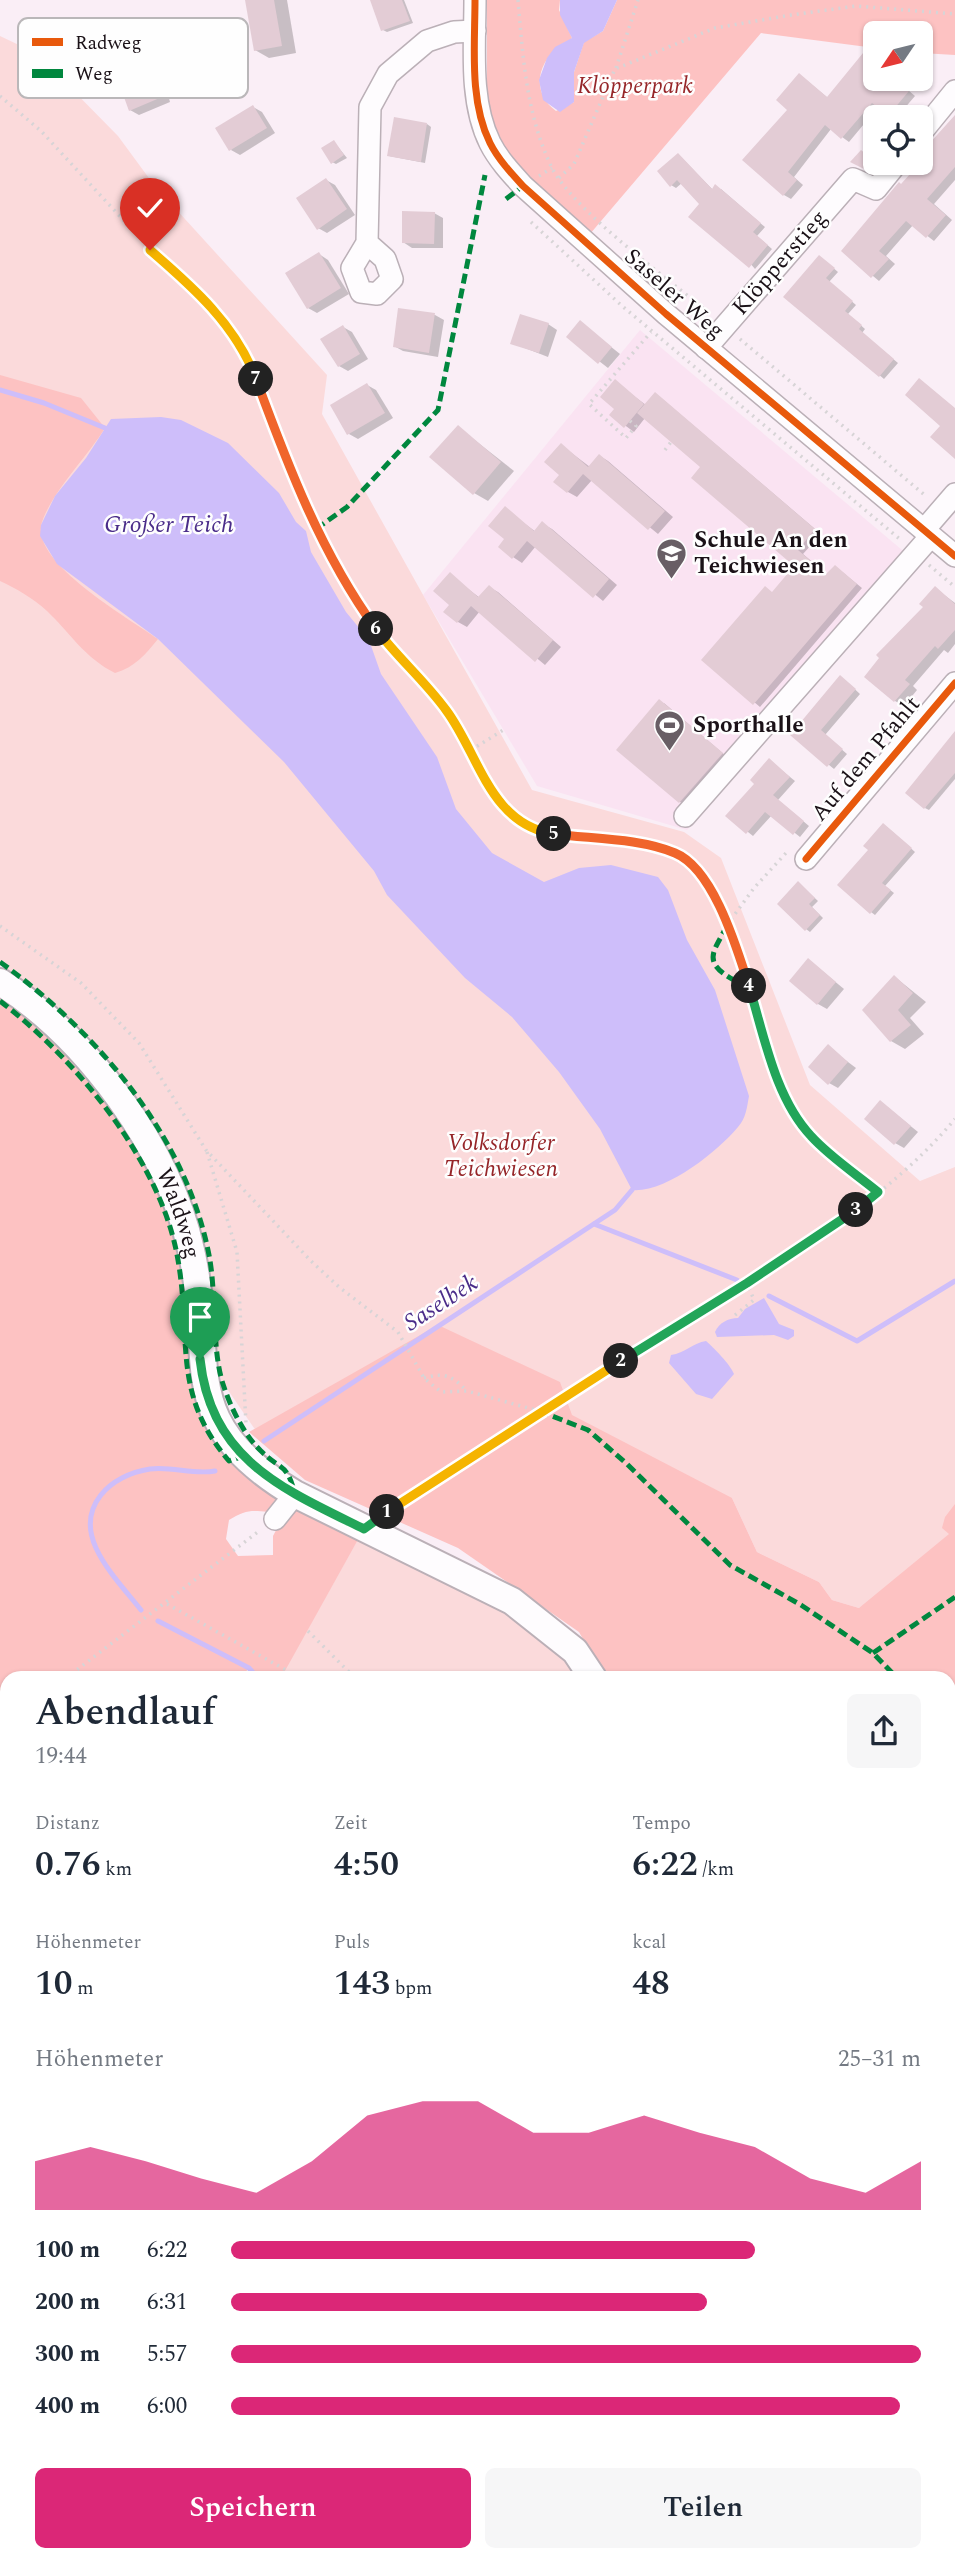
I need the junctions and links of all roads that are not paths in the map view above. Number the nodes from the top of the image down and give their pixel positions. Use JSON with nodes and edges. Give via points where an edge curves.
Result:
{"nodes":[{"id":1,"x":475,"y":0,"type":"edge"},
{"id":2,"x":475,"y":31,"type":"junction"},
{"id":3,"x":955,"y":91,"type":"edge"},
{"id":4,"x":933,"y":118,"type":"edge"},
{"id":5,"x":887,"y":175,"type":"edge"},
{"id":6,"x":367,"y":243,"type":"dead end"},
{"id":7,"x":706,"y":348,"type":"junction"},
{"id":8,"x":948,"y":501,"type":"edge"},
{"id":9,"x":928,"y":533,"type":"junction"},
{"id":10,"x":955,"y":556,"type":"edge"},
{"id":11,"x":955,"y":683,"type":"edge"},
{"id":12,"x":685,"y":816,"type":"dead end"},
{"id":13,"x":806,"y":859,"type":"road end"},
{"id":14,"x":0,"y":982,"type":"edge"},
{"id":15,"x":295,"y":1494,"type":"junction"},
{"id":16,"x":275,"y":1518,"type":"road end"},
{"id":17,"x":588,"y":1671,"type":"edge"}],
"edges":[{"from":1,"to":2,"type":"street","name":"Saseler Weg"},
{"from":2,"to":6,"type":"street","via":[[427,41],[388,74],[370,107]]},
{"from":2,"to":7,"type":"street","name":"Saseler Weg","via":[[478,106],[495,152],[523,186]]},
{"from":3,"to":4,"type":"street"},
{"from":5,"to":7,"type":"street","name":"Klöpperstieg","via":[[876,189],[853,178]]},
{"from":7,"to":9,"type":"street","name":"Saseler Weg"},
{"from":8,"to":9,"type":"street"},
{"from":9,"to":10,"type":"street","name":"Saseler Weg"},
{"from":9,"to":12,"type":"street"},
{"from":11,"to":13,"type":"street","name":"Auf dem Pfahlt"},
{"from":14,"to":15,"type":"main road","name":"Waldweg","via":[[50,1021],[81,1053],[155,1155],[176,1198],[191,1250],[202,1377],[210,1404],[243,1456]]},
{"from":15,"to":16,"type":"street"},
{"from":15,"to":17,"type":"main road","name":"Waldweg","via":[[512,1601],[565,1642]]}]}
